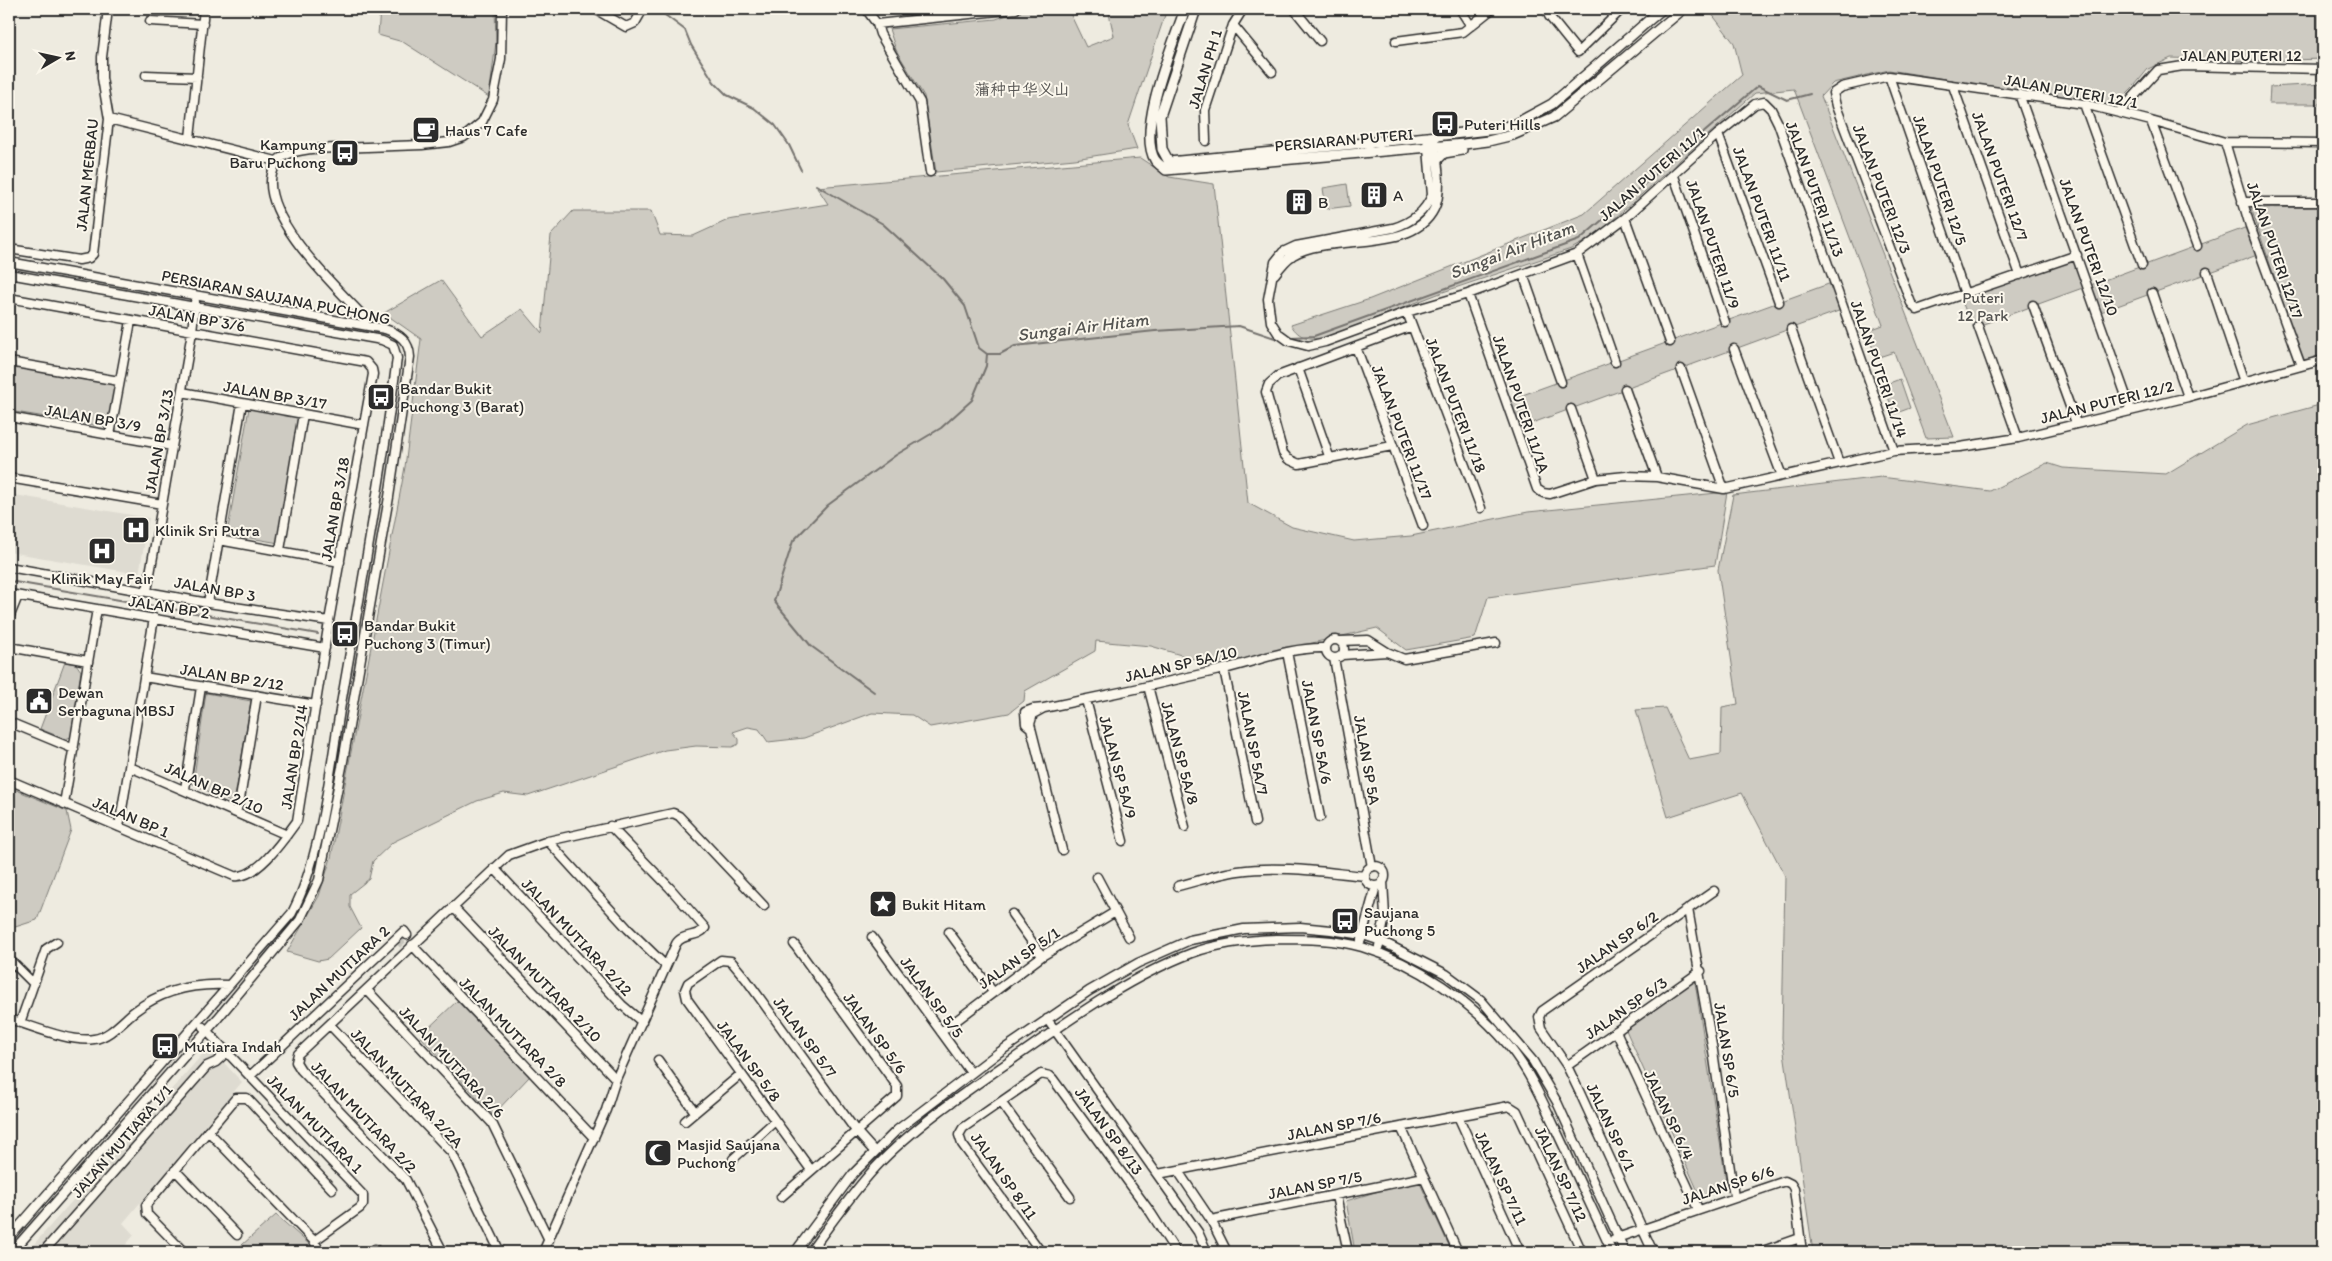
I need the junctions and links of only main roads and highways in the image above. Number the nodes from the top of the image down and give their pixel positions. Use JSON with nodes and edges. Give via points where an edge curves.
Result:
{"nodes":[{"id":1,"x":1186,"y":9,"type":"edge"},
{"id":2,"x":1196,"y":9,"type":"edge"},
{"id":3,"x":1662,"y":9,"type":"edge"},
{"id":4,"x":1683,"y":9,"type":"edge"},
{"id":5,"x":1488,"y":141,"type":"junction"},
{"id":6,"x":1436,"y":161,"type":"road end"}],
"edges":[{"from":1,"to":5,"type":"main road","name":"PERSIARAN PUTERI","via":[[1150,116],[1155,160],[1166,170]]},
{"from":2,"to":3,"type":"main road","name":"PERSIARAN PUTERI","via":[[1160,116],[1162,149],[1169,162],[1497,129],[1537,114],[1574,88]]},
{"from":4,"to":5,"type":"main road","name":"PERSIARAN PUTERI","via":[[1554,117],[1512,135]]},
{"from":5,"to":6,"type":"main road","via":[[1471,149],[1444,153]]}]}
